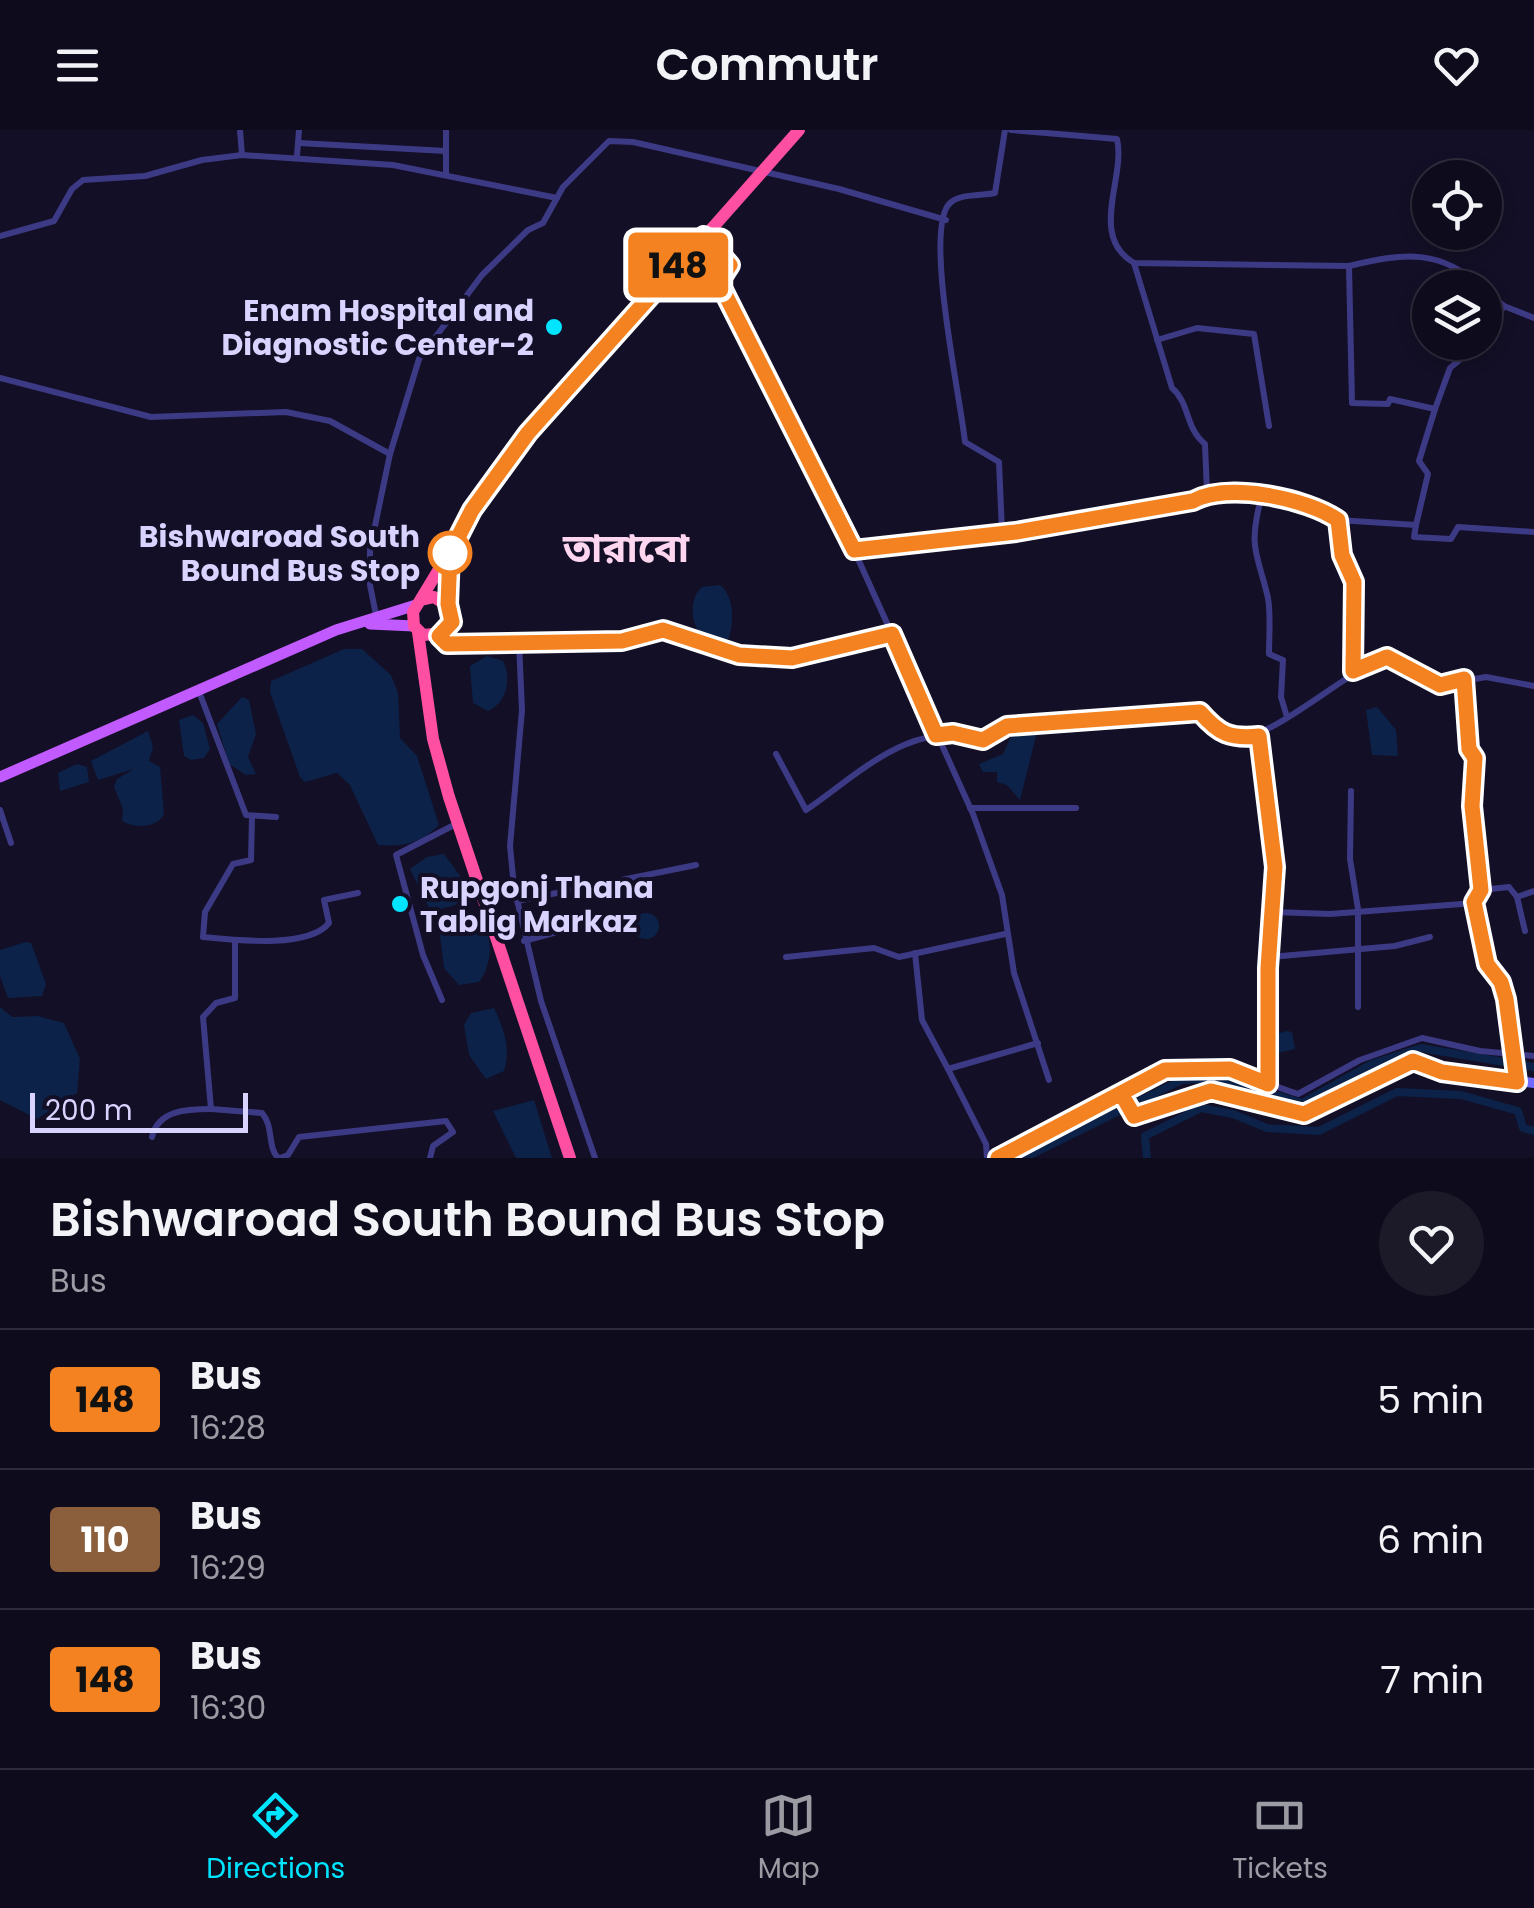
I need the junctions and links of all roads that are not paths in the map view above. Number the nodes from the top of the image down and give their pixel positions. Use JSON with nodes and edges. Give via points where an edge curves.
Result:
{"nodes":[{"id":1,"x":240,"y":130,"type":"edge"},
{"id":2,"x":299,"y":130,"type":"edge"},
{"id":3,"x":446,"y":130,"type":"edge"},
{"id":4,"x":799,"y":130,"type":"edge"},
{"id":5,"x":1008,"y":130,"type":"edge"},
{"id":6,"x":1059,"y":133,"type":"edge"},
{"id":7,"x":299,"y":142,"type":"junction"},
{"id":8,"x":446,"y":151,"type":"junction"},
{"id":9,"x":242,"y":156,"type":"junction"},
{"id":10,"x":297,"y":156,"type":"junction"},
{"id":11,"x":760,"y":172,"type":"junction"},
{"id":12,"x":446,"y":175,"type":"junction"},
{"id":13,"x":556,"y":198,"type":"junction"},
{"id":14,"x":946,"y":220,"type":"junction"},
{"id":15,"x":0,"y":236,"type":"edge"},
{"id":16,"x":704,"y":236,"type":"junction"},
{"id":17,"x":1134,"y":263,"type":"junction"},
{"id":18,"x":1349,"y":266,"type":"junction"},
{"id":19,"x":1460,"y":270,"type":"edge"},
{"id":20,"x":1504,"y":306,"type":"joint"},
{"id":21,"x":1502,"y":309,"type":"edge"},
{"id":22,"x":1534,"y":318,"type":"edge"},
{"id":23,"x":1157,"y":340,"type":"junction"},
{"id":24,"x":1460,"y":360,"type":"edge"},
{"id":25,"x":0,"y":378,"type":"edge"},
{"id":26,"x":1435,"y":409,"type":"junction"},
{"id":27,"x":1269,"y":426,"type":"dead end"},
{"id":28,"x":390,"y":454,"type":"junction"},
{"id":29,"x":1207,"y":493,"type":"junction"},
{"id":30,"x":1261,"y":498,"type":"junction"},
{"id":31,"x":1338,"y":520,"type":"junction"},
{"id":32,"x":1416,"y":526,"type":"junction"},
{"id":33,"x":1002,"y":532,"type":"junction"},
{"id":34,"x":1534,"y":532,"type":"edge"},
{"id":35,"x":854,"y":550,"type":"junction"},
{"id":36,"x":450,"y":553,"type":"junction"},
{"id":37,"x":419,"y":603,"type":"junction"},
{"id":38,"x":448,"y":604,"type":"junction"},
{"id":39,"x":378,"y":620,"type":"junction"},
{"id":40,"x":416,"y":629,"type":"junction"},
{"id":41,"x":892,"y":634,"type":"junction"},
{"id":42,"x":439,"y":636,"type":"junction"},
{"id":43,"x":519,"y":642,"type":"junction"},
{"id":44,"x":427,"y":670,"type":"junction"},
{"id":45,"x":1353,"y":671,"type":"junction"},
{"id":46,"x":1464,"y":679,"type":"junction"},
{"id":47,"x":1534,"y":686,"type":"edge"},
{"id":48,"x":197,"y":688,"type":"junction"},
{"id":49,"x":1287,"y":717,"type":"junction"},
{"id":50,"x":936,"y":735,"type":"junction"},
{"id":51,"x":1259,"y":736,"type":"junction"},
{"id":52,"x":776,"y":754,"type":"dead end"},
{"id":53,"x":0,"y":777,"type":"edge"},
{"id":54,"x":1351,"y":791,"type":"dead end"},
{"id":55,"x":970,"y":808,"type":"junction"},
{"id":56,"x":1076,"y":808,"type":"dead end"},
{"id":57,"x":0,"y":810,"type":"edge"},
{"id":58,"x":252,"y":817,"type":"junction"},
{"id":59,"x":276,"y":817,"type":"dead end"},
{"id":60,"x":457,"y":823,"type":"junction"},
{"id":61,"x":12,"y":843,"type":"dead end"},
{"id":62,"x":696,"y":865,"type":"dead end"},
{"id":63,"x":1481,"y":890,"type":"junction"},
{"id":64,"x":1534,"y":890,"type":"edge"},
{"id":65,"x":358,"y":892,"type":"dead end"},
{"id":66,"x":1517,"y":896,"type":"junction"},
{"id":67,"x":517,"y":900,"type":"junction"},
{"id":68,"x":1474,"y":902,"type":"junction"},
{"id":69,"x":1358,"y":909,"type":"junction"},
{"id":70,"x":1274,"y":912,"type":"junction"},
{"id":71,"x":619,"y":915,"type":"dead end"},
{"id":72,"x":1525,"y":931,"type":"dead end"},
{"id":73,"x":1005,"y":934,"type":"junction"},
{"id":74,"x":1430,"y":938,"type":"dead end"},
{"id":75,"x":235,"y":940,"type":"junction"},
{"id":76,"x":524,"y":940,"type":"junction"},
{"id":77,"x":1356,"y":947,"type":"junction"},
{"id":78,"x":914,"y":954,"type":"junction"},
{"id":79,"x":786,"y":957,"type":"dead end"},
{"id":80,"x":1270,"y":957,"type":"junction"},
{"id":81,"x":442,"y":1000,"type":"dead end"},
{"id":82,"x":1358,"y":1008,"type":"dead end"},
{"id":83,"x":1038,"y":1044,"type":"junction"},
{"id":84,"x":1513,"y":1054,"type":"junction"},
{"id":85,"x":1534,"y":1056,"type":"edge"},
{"id":86,"x":948,"y":1069,"type":"junction"},
{"id":87,"x":1048,"y":1080,"type":"dead end"},
{"id":88,"x":1517,"y":1082,"type":"junction"},
{"id":89,"x":1534,"y":1083,"type":"edge"},
{"id":90,"x":1268,"y":1085,"type":"junction"},
{"id":91,"x":1121,"y":1095,"type":"junction"},
{"id":92,"x":1262,"y":1106,"type":"junction"},
{"id":93,"x":211,"y":1109,"type":"junction"},
{"id":94,"x":152,"y":1137,"type":"dead end"},
{"id":95,"x":279,"y":1158,"type":"edge"},
{"id":96,"x":430,"y":1158,"type":"edge"},
{"id":97,"x":570,"y":1158,"type":"edge"},
{"id":98,"x":595,"y":1158,"type":"edge"},
{"id":99,"x":987,"y":1158,"type":"edge"},
{"id":100,"x":998,"y":1158,"type":"edge"}],
"edges":[{"from":1,"to":9,"type":"street"},
{"from":2,"to":7,"type":"street"},
{"from":3,"to":8,"type":"street"},
{"from":4,"to":11,"type":"highway"},
{"from":5,"to":6,"type":"street"},
{"from":5,"to":14,"type":"street","via":[[996,193],[961,197],[950,203]]},
{"from":6,"to":17,"type":"street","via":[[1117,139],[1110,209],[1117,248]]},
{"from":7,"to":8,"type":"street"},
{"from":7,"to":10,"type":"street"},
{"from":8,"to":12,"type":"street"},
{"from":9,"to":10,"type":"street"},
{"from":9,"to":15,"type":"street","via":[[144,176],[94,176],[72,190],[54,221]]},
{"from":10,"to":12,"type":"street"},
{"from":11,"to":13,"type":"street","via":[[609,141]]},
{"from":11,"to":14,"type":"street"},
{"from":11,"to":16,"type":"highway"},
{"from":12,"to":13,"type":"street"},
{"from":13,"to":28,"type":"street","via":[[543,223],[482,274],[427,348],[410,379]]},
{"from":14,"to":33,"type":"street","via":[[940,296],[952,333],[965,442],[999,462]]},
{"from":16,"to":35,"type":"street","via":[[730,265],[719,282]]},
{"from":16,"to":36,"type":"highway","via":[[501,468]]},
{"from":17,"to":18,"type":"street"},
{"from":17,"to":23,"type":"street"},
{"from":18,"to":19,"type":"street","via":[[1377,259],[1447,260]]},
{"from":18,"to":26,"type":"street","via":[[1352,404],[1390,400]]},
{"from":20,"to":21,"type":"street"},
{"from":20,"to":22,"type":"street"},
{"from":23,"to":27,"type":"street","via":[[1196,328],[1254,334]]},
{"from":23,"to":29,"type":"street","via":[[1192,434],[1205,444]]},
{"from":24,"to":26,"type":"street"},
{"from":25,"to":28,"type":"street","via":[[151,416],[286,412],[330,421]]},
{"from":26,"to":32,"type":"street","via":[[1419,461],[1428,474]]},
{"from":28,"to":39,"type":"street","via":[[370,550]]},
{"from":29,"to":30,"type":"street","via":[[1239,490]]},
{"from":29,"to":33,"type":"street","via":[[1193,501]]},
{"from":30,"to":31,"type":"street","via":[[1282,498]]},
{"from":30,"to":49,"type":"street","via":[[1254,562],[1268,600],[1269,654],[1284,660]]},
{"from":31,"to":32,"type":"street"},
{"from":31,"to":45,"type":"street","via":[[1354,582]]},
{"from":32,"to":34,"type":"street","via":[[1414,537],[1452,540],[1458,528]]},
{"from":33,"to":35,"type":"street"},
{"from":35,"to":41,"type":"street"},
{"from":36,"to":37,"type":"highway"},
{"from":36,"to":38,"type":"highway"},
{"from":37,"to":38,"type":"highway","via":[[434,597]]},
{"from":37,"to":39,"type":"main road"},
{"from":37,"to":40,"type":"highway"},
{"from":38,"to":42,"type":"highway","via":[[452,622]]},
{"from":39,"to":40,"type":"main road"},
{"from":39,"to":48,"type":"main road"},
{"from":40,"to":42,"type":"highway"},
{"from":40,"to":44,"type":"highway"},
{"from":41,"to":43,"type":"street","via":[[792,658],[739,655],[663,630],[622,641]]},
{"from":41,"to":50,"type":"street"},
{"from":42,"to":43,"type":"street","via":[[458,645]]},
{"from":42,"to":44,"type":"highway"},
{"from":43,"to":67,"type":"street","via":[[522,710],[510,846]]},
{"from":44,"to":60,"type":"highway","via":[[433,740]]},
{"from":45,"to":46,"type":"street","via":[[1387,657],[1440,685]]},
{"from":45,"to":49,"type":"street"},
{"from":46,"to":47,"type":"street","via":[[1508,678]]},
{"from":46,"to":63,"type":"street"},
{"from":48,"to":53,"type":"main road"},
{"from":48,"to":58,"type":"street"},
{"from":49,"to":51,"type":"street"},
{"from":50,"to":51,"type":"street","via":[[983,740],[1007,726],[1200,712],[1231,738]]},
{"from":50,"to":52,"type":"street","via":[[895,746],[806,810]]},
{"from":50,"to":55,"type":"street"},
{"from":51,"to":70,"type":"street"},
{"from":54,"to":69,"type":"street","via":[[1350,859]]},
{"from":55,"to":56,"type":"street"},
{"from":55,"to":73,"type":"street","via":[[1002,895]]},
{"from":57,"to":61,"type":"street"},
{"from":58,"to":59,"type":"street"},
{"from":58,"to":75,"type":"street","via":[[251,860],[233,864],[205,912],[203,937]]},
{"from":60,"to":81,"type":"street","via":[[396,855]]},
{"from":60,"to":97,"type":"highway"},
{"from":62,"to":67,"type":"street"},
{"from":63,"to":66,"type":"street","via":[[1509,886]]},
{"from":63,"to":68,"type":"street"},
{"from":64,"to":66,"type":"street"},
{"from":65,"to":75,"type":"street","via":[[324,900],[323,930],[280,940]]},
{"from":66,"to":72,"type":"street"},
{"from":67,"to":76,"type":"street"},
{"from":68,"to":69,"type":"street"},
{"from":68,"to":84,"type":"street","via":[[1487,964],[1506,999]]},
{"from":69,"to":70,"type":"street"},
{"from":69,"to":77,"type":"street"},
{"from":70,"to":80,"type":"street"},
{"from":71,"to":76,"type":"street"},
{"from":73,"to":78,"type":"street"},
{"from":73,"to":83,"type":"street"},
{"from":74,"to":77,"type":"street"},
{"from":75,"to":93,"type":"street","via":[[235,998],[203,1017]]},
{"from":76,"to":98,"type":"street"},
{"from":77,"to":80,"type":"street"},
{"from":77,"to":82,"type":"street"},
{"from":78,"to":79,"type":"street","via":[[898,957],[874,948]]},
{"from":78,"to":86,"type":"street","via":[[922,1020]]},
{"from":80,"to":90,"type":"street"},
{"from":83,"to":86,"type":"street"},
{"from":83,"to":87,"type":"street"},
{"from":84,"to":85,"type":"street"},
{"from":84,"to":88,"type":"street"},
{"from":84,"to":90,"type":"street","via":[[1422,1038],[1343,1068],[1311,1091]]},
{"from":86,"to":99,"type":"street"},
{"from":88,"to":89,"type":"street"},
{"from":88,"to":92,"type":"street","via":[[1442,1072],[1413,1061],[1304,1114]]},
{"from":90,"to":91,"type":"street","via":[[1230,1069],[1178,1068]]},
{"from":90,"to":92,"type":"street"},
{"from":91,"to":92,"type":"street","via":[[1134,1116],[1211,1091]]},
{"from":91,"to":100,"type":"street"},
{"from":93,"to":94,"type":"street","via":[[168,1114]]},
{"from":93,"to":95,"type":"street","via":[[262,1112]]},
{"from":95,"to":96,"type":"street","via":[[298,1137],[446,1121],[453,1132],[433,1146]]}]}
